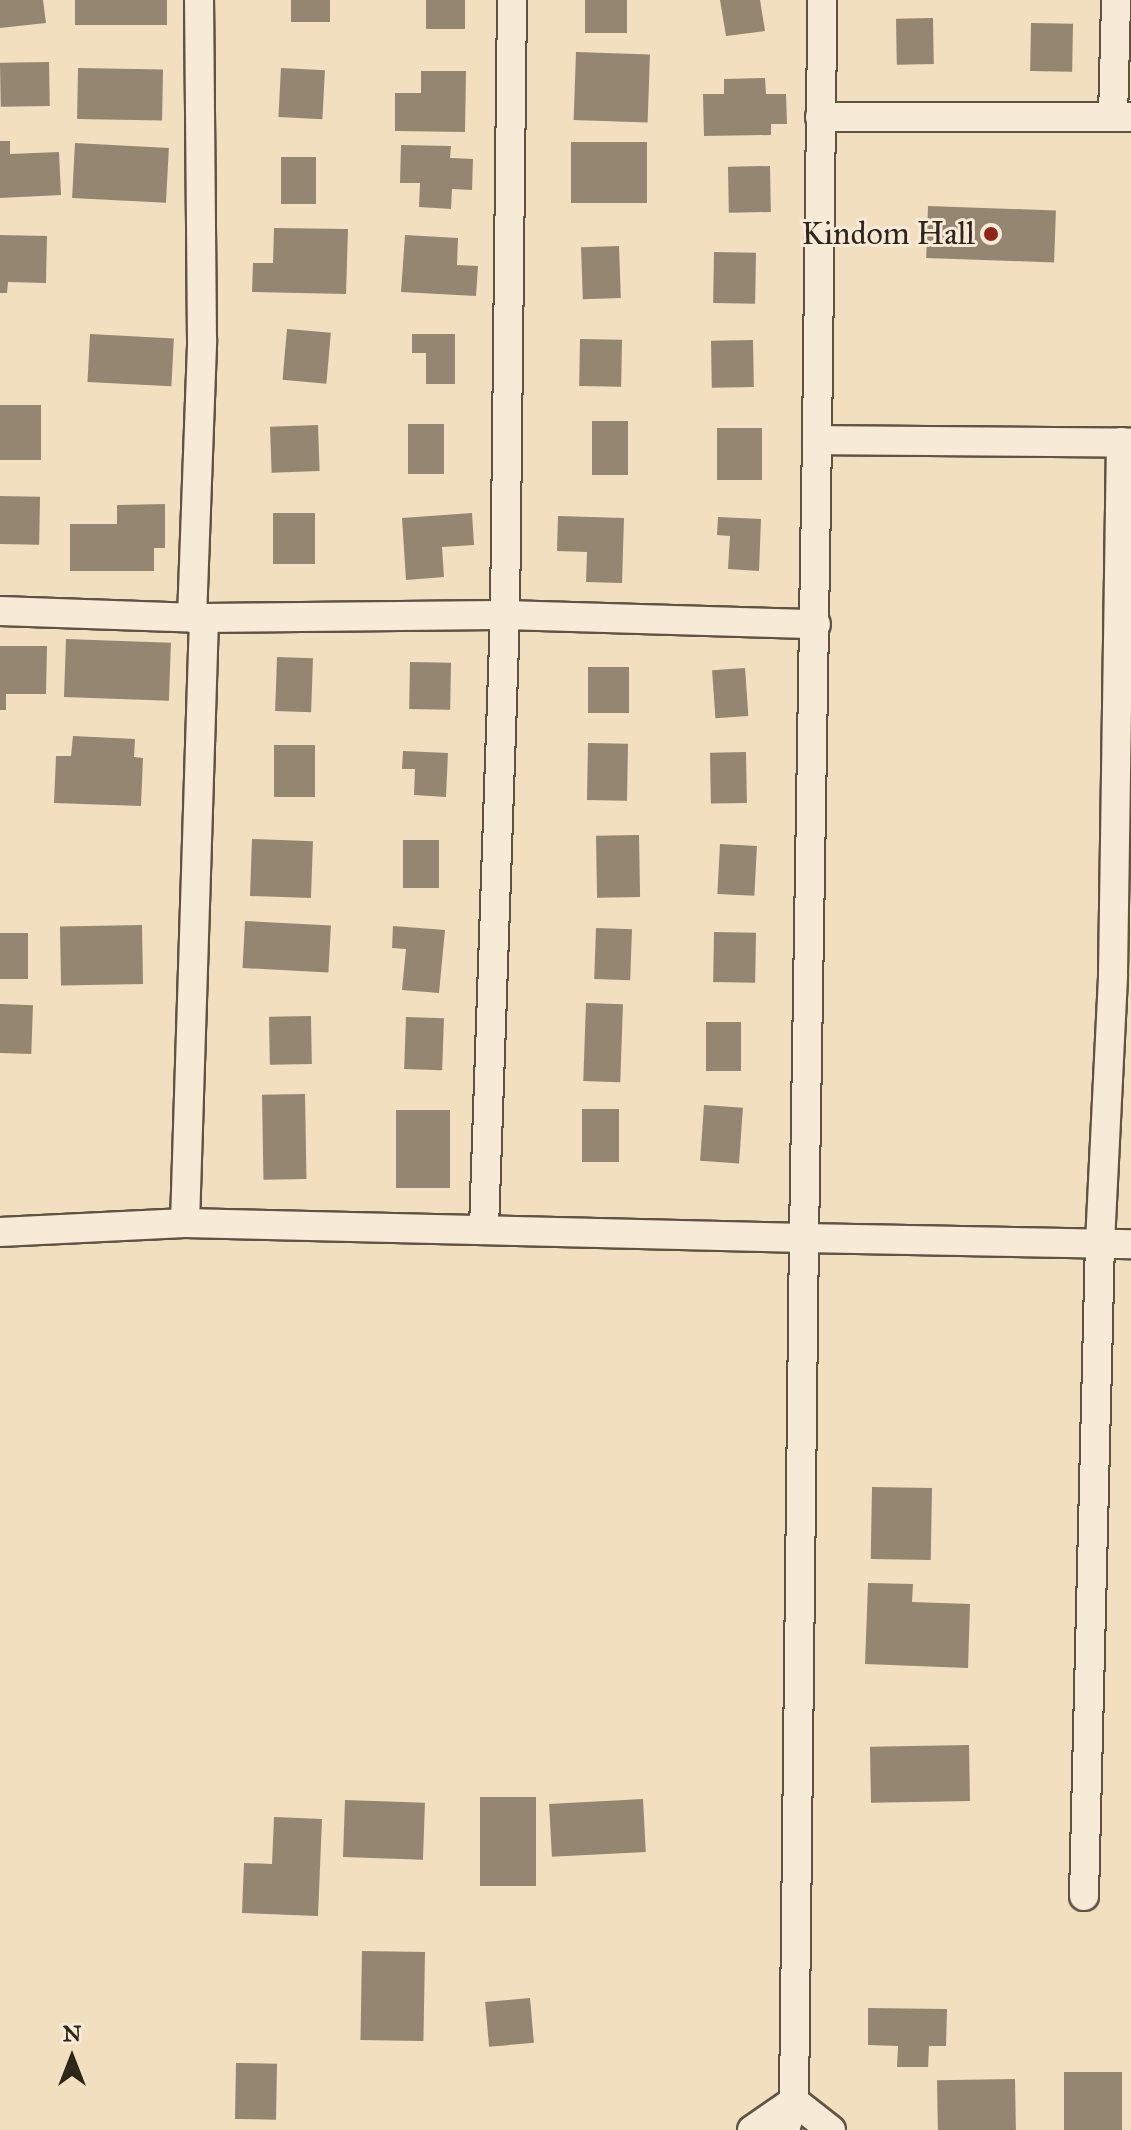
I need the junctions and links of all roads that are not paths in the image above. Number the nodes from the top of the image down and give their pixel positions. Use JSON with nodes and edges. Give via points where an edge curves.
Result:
{"nodes":[{"id":1,"x":199,"y":0,"type":"edge"},
{"id":2,"x":512,"y":0,"type":"edge"},
{"id":3,"x":822,"y":0,"type":"edge"},
{"id":4,"x":1116,"y":0,"type":"edge"},
{"id":5,"x":820,"y":117,"type":"junction"},
{"id":6,"x":1122,"y":117,"type":"edge"},
{"id":7,"x":817,"y":440,"type":"junction"},
{"id":8,"x":1126,"y":443,"type":"edge"},
{"id":9,"x":0,"y":611,"type":"edge"},
{"id":10,"x":505,"y":615,"type":"junction"},
{"id":11,"x":198,"y":618,"type":"junction"},
{"id":12,"x":816,"y":624,"type":"junction"},
{"id":13,"x":1122,"y":974,"type":"edge"},
{"id":14,"x":185,"y":1223,"type":"junction"},
{"id":15,"x":484,"y":1228,"type":"junction"},
{"id":16,"x":0,"y":1232,"type":"edge"},
{"id":17,"x":804,"y":1238,"type":"junction"},
{"id":18,"x":1100,"y":1243,"type":"junction"},
{"id":19,"x":1131,"y":1244,"type":"edge"},
{"id":20,"x":1084,"y":1896,"type":"dead end"},
{"id":21,"x":794,"y":2101,"type":"junction"},
{"id":22,"x":752,"y":2130,"type":"edge"},
{"id":23,"x":785,"y":2130,"type":"edge"},
{"id":24,"x":831,"y":2130,"type":"edge"}],
"edges":[{"from":1,"to":11,"type":"street"},
{"from":2,"to":10,"type":"street"},
{"from":3,"to":5,"type":"street"},
{"from":4,"to":6,"type":"street"},
{"from":5,"to":6,"type":"street"},
{"from":5,"to":7,"type":"street"},
{"from":7,"to":8,"type":"street"},
{"from":7,"to":12,"type":"street"},
{"from":8,"to":13,"type":"street"},
{"from":9,"to":11,"type":"street"},
{"from":10,"to":11,"type":"street"},
{"from":10,"to":12,"type":"street"},
{"from":10,"to":15,"type":"street"},
{"from":11,"to":14,"type":"street"},
{"from":12,"to":17,"type":"street"},
{"from":13,"to":18,"type":"street"},
{"from":14,"to":15,"type":"street"},
{"from":14,"to":16,"type":"street"},
{"from":15,"to":17,"type":"street"},
{"from":17,"to":18,"type":"street"},
{"from":17,"to":21,"type":"street"},
{"from":18,"to":19,"type":"street"},
{"from":18,"to":20,"type":"street"},
{"from":21,"to":22,"type":"street"},
{"from":21,"to":23,"type":"street"},
{"from":21,"to":24,"type":"street"}]}
